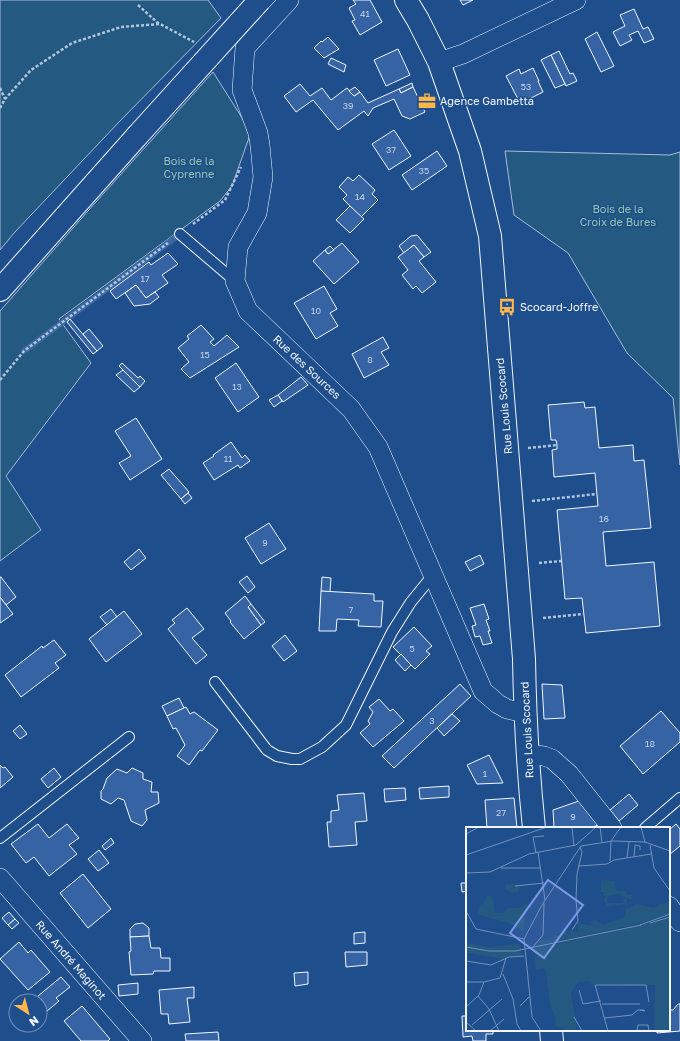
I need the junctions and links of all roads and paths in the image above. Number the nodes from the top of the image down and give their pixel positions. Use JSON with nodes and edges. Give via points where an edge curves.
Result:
{"nodes":[{"id":1,"x":260,"y":0,"type":"edge"},
{"id":2,"x":289,"y":0,"type":"edge"},
{"id":3,"x":406,"y":0,"type":"edge"},
{"id":4,"x":576,"y":0,"type":"edge"},
{"id":5,"x":138,"y":5,"type":"dead end"},
{"id":6,"x":160,"y":24,"type":"junction"},
{"id":7,"x":197,"y":43,"type":"dead end"},
{"id":8,"x":439,"y":62,"type":"junction"},
{"id":9,"x":0,"y":88,"type":"edge"},
{"id":10,"x":5,"y":99,"type":"junction"},
{"id":11,"x":0,"y":108,"type":"edge"},
{"id":12,"x":242,"y":166,"type":"dead end"},
{"id":13,"x":180,"y":234,"type":"junction"},
{"id":14,"x":235,"y":281,"type":"junction"},
{"id":15,"x":0,"y":290,"type":"edge"},
{"id":16,"x":0,"y":380,"type":"edge"},
{"id":17,"x":557,"y":445,"type":"dead end"},
{"id":18,"x":507,"y":450,"type":"junction"},
{"id":19,"x":597,"y":494,"type":"dead end"},
{"id":20,"x":512,"y":503,"type":"junction"},
{"id":21,"x":433,"y":575,"type":"junction"},
{"id":22,"x":584,"y":614,"type":"dead end"},
{"id":23,"x":521,"y":620,"type":"junction"},
{"id":24,"x":215,"y":682,"type":"dead end"},
{"id":25,"x":525,"y":712,"type":"junction"},
{"id":26,"x":129,"y":737,"type":"dead end"},
{"id":27,"x":527,"y":754,"type":"junction"},
{"id":28,"x":680,"y":798,"type":"edge"},
{"id":29,"x":534,"y":827,"type":"edge"},
{"id":30,"x":611,"y":827,"type":"edge"},
{"id":31,"x":646,"y":827,"type":"edge"},
{"id":32,"x":0,"y":838,"type":"edge"},
{"id":33,"x":0,"y":878,"type":"edge"},
{"id":34,"x":670,"y":907,"type":"edge"},
{"id":35,"x":680,"y":922,"type":"edge"},
{"id":36,"x":551,"y":1031,"type":"edge"},
{"id":37,"x":142,"y":1041,"type":"edge"},
{"id":38,"x":552,"y":1041,"type":"edge"}],
"edges":[{"from":1,"to":15,"type":"main road","bridge":true},
{"from":2,"to":14,"type":"street","name":"Rue des Sources","via":[[244,48],[242,90],[258,133],[263,177],[257,213],[238,247]]},
{"from":3,"to":8,"type":"main road","name":"Rue Louis Scocard"},
{"from":4,"to":8,"type":"street","via":[[463,54]]},
{"from":5,"to":6,"type":"path"},
{"from":6,"to":7,"type":"path"},
{"from":6,"to":10,"type":"path","via":[[120,27],[72,43],[31,70]]},
{"from":8,"to":18,"type":"main road","name":"Rue Louis Scocard","via":[[470,151],[490,236]]},
{"from":9,"to":10,"type":"path"},
{"from":10,"to":11,"type":"path"},
{"from":12,"to":13,"type":"path","via":[[225,200]]},
{"from":13,"to":14,"type":"lane"},
{"from":13,"to":16,"type":"path","via":[[24,351]]},
{"from":14,"to":21,"type":"street","name":"Rue des Sources","via":[[248,311],[351,409],[378,447]]},
{"from":17,"to":18,"type":"path"},
{"from":18,"to":20,"type":"main road","name":"Rue Louis Scocard"},
{"from":19,"to":20,"type":"path"},
{"from":20,"to":23,"type":"main road","name":"Rue Louis Scocard"},
{"from":21,"to":24,"type":"lane","via":[[411,602],[392,632],[346,725],[322,747],[300,759],[277,756],[267,750]]},
{"from":21,"to":25,"type":"street","name":"Rue des Sources","via":[[483,691],[507,709]]},
{"from":22,"to":23,"type":"path"},
{"from":23,"to":25,"type":"main road","name":"Rue Louis Scocard"},
{"from":25,"to":27,"type":"main road","name":"Rue Louis Scocard"},
{"from":26,"to":32,"type":"lane"},
{"from":27,"to":29,"type":"main road","name":"Rue Louis Scocard"},
{"from":27,"to":30,"type":"street","via":[[552,759],[569,774]]},
{"from":28,"to":31,"type":"lane"},
{"from":33,"to":37,"type":"street","name":"Rue André Maginot"},
{"from":34,"to":35,"type":"street"},
{"from":36,"to":38,"type":"main road"}]}
